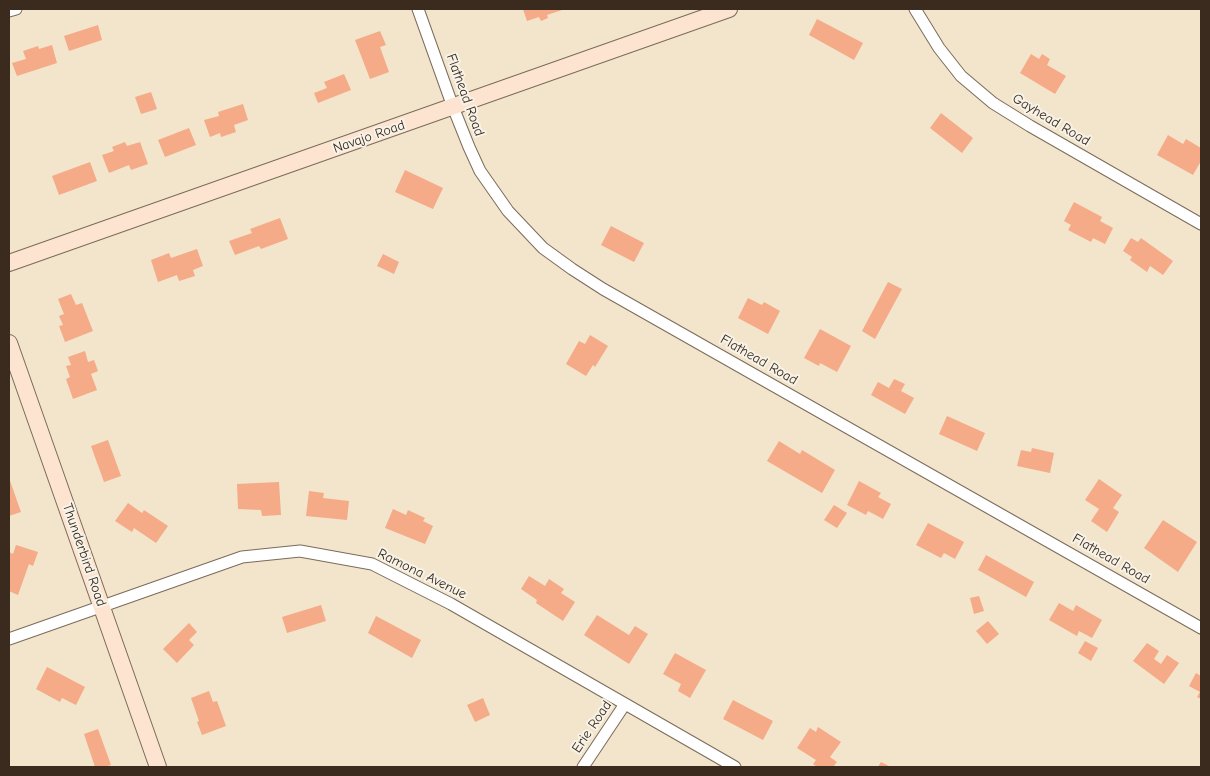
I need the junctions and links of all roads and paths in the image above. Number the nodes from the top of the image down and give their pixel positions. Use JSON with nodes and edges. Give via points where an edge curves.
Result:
{"nodes":[{"id":1,"x":16,"y":9,"type":"edge"},
{"id":2,"x":418,"y":9,"type":"edge"},
{"id":3,"x":729,"y":9,"type":"edge"},
{"id":4,"x":915,"y":9,"type":"edge"},
{"id":5,"x":9,"y":11,"type":"edge"},
{"id":6,"x":453,"y":107,"type":"junction"},
{"id":7,"x":1201,"y":224,"type":"edge"},
{"id":8,"x":9,"y":263,"type":"edge"},
{"id":9,"x":9,"y":342,"type":"edge"},
{"id":10,"x":102,"y":606,"type":"junction"},
{"id":11,"x":1201,"y":628,"type":"edge"},
{"id":12,"x":9,"y":639,"type":"edge"},
{"id":13,"x":625,"y":704,"type":"junction"},
{"id":14,"x":158,"y":767,"type":"edge"},
{"id":15,"x":583,"y":767,"type":"edge"},
{"id":16,"x":735,"y":767,"type":"edge"}],
"edges":[{"from":1,"to":5,"type":"street"},
{"from":2,"to":6,"type":"street","name":"Flathead Road"},
{"from":3,"to":6,"type":"main road","name":"Navajo Road"},
{"from":4,"to":7,"type":"street","name":"Gayhead Road","via":[[938,48],[961,76],[993,103]]},
{"from":6,"to":8,"type":"main road","name":"Navajo Road"},
{"from":6,"to":11,"type":"street","name":"Flathead Road","via":[[480,171],[508,211],[543,248],[572,269]]},
{"from":9,"to":10,"type":"main road","name":"Thunderbird Road"},
{"from":10,"to":12,"type":"street","name":"Ramona Avenue"},
{"from":10,"to":13,"type":"street","name":"Ramona Avenue","via":[[242,557],[300,552],[372,564],[451,604]]},
{"from":10,"to":14,"type":"main road","name":"Thunderbird Road"},
{"from":13,"to":15,"type":"street","name":"Erie Road"},
{"from":13,"to":16,"type":"street","name":"Ramona Avenue"}]}
